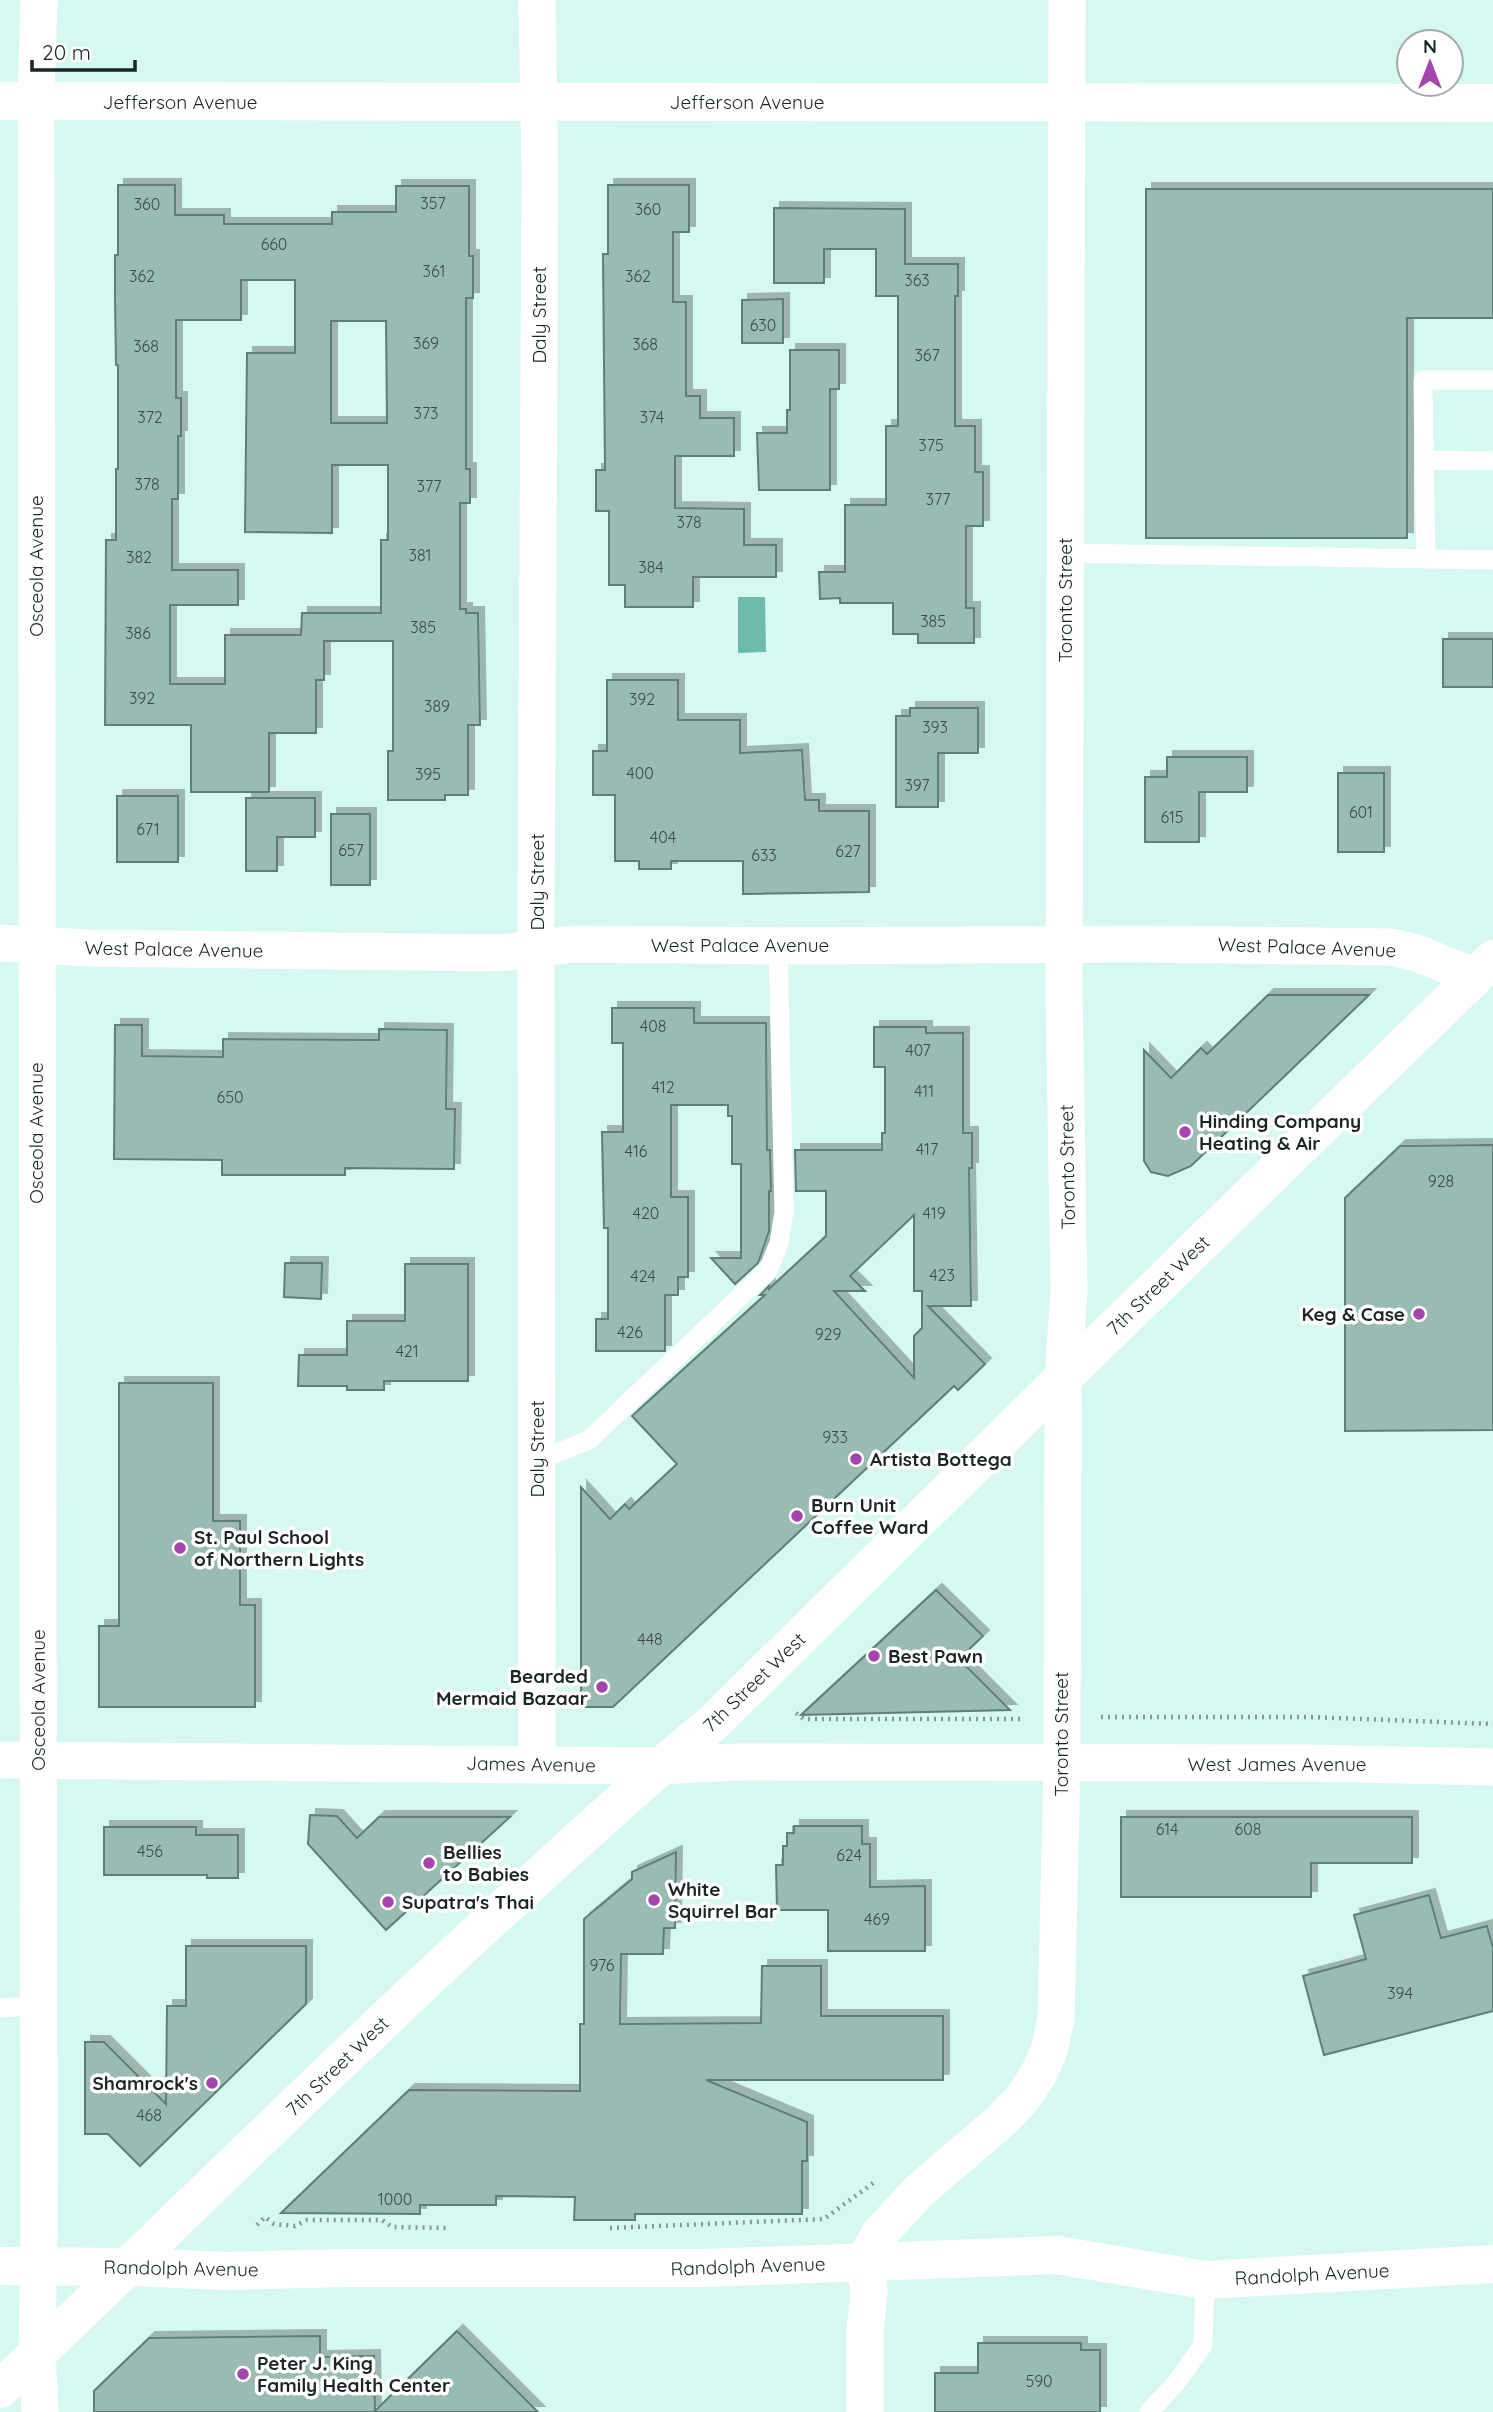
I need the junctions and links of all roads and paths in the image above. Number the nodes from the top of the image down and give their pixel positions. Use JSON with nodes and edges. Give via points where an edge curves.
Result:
{"nodes":[{"id":1,"x":39,"y":0,"type":"edge"},
{"id":2,"x":537,"y":0,"type":"edge"},
{"id":3,"x":1067,"y":0,"type":"edge"},
{"id":4,"x":18,"y":102,"type":"edge"},
{"id":5,"x":537,"y":102,"type":"junction"},
{"id":6,"x":1066,"y":103,"type":"junction"},
{"id":7,"x":1493,"y":103,"type":"edge"},
{"id":8,"x":1493,"y":380,"type":"edge"},
{"id":9,"x":1424,"y":460,"type":"junction"},
{"id":10,"x":1493,"y":461,"type":"edge"},
{"id":11,"x":1065,"y":553,"type":"junction"},
{"id":12,"x":1426,"y":559,"type":"junction"},
{"id":13,"x":1493,"y":560,"type":"edge"},
{"id":14,"x":18,"y":944,"type":"edge"},
{"id":15,"x":1065,"y":944,"type":"junction"},
{"id":16,"x":778,"y":946,"type":"junction"},
{"id":17,"x":537,"y":949,"type":"junction"},
{"id":18,"x":1484,"y":968,"type":"edge"},
{"id":19,"x":1063,"y":1378,"type":"junction"},
{"id":20,"x":537,"y":1461,"type":"junction"},
{"id":21,"x":796,"y":1713,"type":"dead end"},
{"id":22,"x":1101,"y":1717,"type":"dead end"},
{"id":23,"x":1021,"y":1719,"type":"dead end"},
{"id":24,"x":1493,"y":1724,"type":"edge"},
{"id":25,"x":0,"y":1760,"type":"edge"},
{"id":26,"x":38,"y":1761,"type":"junction"},
{"id":27,"x":1062,"y":1763,"type":"junction"},
{"id":28,"x":537,"y":1765,"type":"junction"},
{"id":29,"x":659,"y":1766,"type":"junction"},
{"id":30,"x":1493,"y":1767,"type":"edge"},
{"id":31,"x":38,"y":2005,"type":"junction"},
{"id":32,"x":0,"y":2008,"type":"edge"},
{"id":33,"x":878,"y":2179,"type":"dead end"},
{"id":34,"x":257,"y":2225,"type":"dead end"},
{"id":35,"x":456,"y":2228,"type":"dead end"},
{"id":36,"x":601,"y":2228,"type":"dead end"},
{"id":37,"x":865,"y":2262,"type":"junction"},
{"id":38,"x":1493,"y":2264,"type":"edge"},
{"id":39,"x":0,"y":2266,"type":"edge"},
{"id":40,"x":37,"y":2266,"type":"junction"},
{"id":41,"x":130,"y":2267,"type":"junction"},
{"id":42,"x":1205,"y":2280,"type":"junction"},
{"id":43,"x":37,"y":2354,"type":"junction"},
{"id":44,"x":0,"y":2389,"type":"edge"},
{"id":45,"x":40,"y":2412,"type":"edge"},
{"id":46,"x":865,"y":2412,"type":"edge"},
{"id":47,"x":1149,"y":2412,"type":"edge"}],
"edges":[{"from":1,"to":4,"type":"street","name":"Osceola Avenue"},
{"from":2,"to":5,"type":"street","name":"Daly Street"},
{"from":3,"to":6,"type":"street","name":"Toronto Street"},
{"from":4,"to":5,"type":"street","name":"Jefferson Avenue"},
{"from":4,"to":14,"type":"street","name":"Osceola Avenue"},
{"from":5,"to":6,"type":"street","name":"Jefferson Avenue"},
{"from":5,"to":17,"type":"street","name":"Daly Street"},
{"from":6,"to":7,"type":"street","name":"Jefferson Avenue"},
{"from":6,"to":11,"type":"street","name":"Toronto Street"},
{"from":8,"to":9,"type":"lane","via":[[1423,380]]},
{"from":9,"to":10,"type":"lane"},
{"from":9,"to":12,"type":"lane"},
{"from":11,"to":12,"type":"lane"},
{"from":11,"to":15,"type":"street","name":"Toronto Street"},
{"from":12,"to":13,"type":"lane"},
{"from":14,"to":17,"type":"street","name":"West Palace Avenue","via":[[501,953]]},
{"from":14,"to":26,"type":"street","name":"Osceola Avenue"},
{"from":15,"to":16,"type":"street","name":"West Palace Avenue"},
{"from":15,"to":18,"type":"street","name":"West Palace Avenue","via":[[1391,947]]},
{"from":15,"to":19,"type":"street","name":"Toronto Street","via":[[1069,1291]]},
{"from":16,"to":17,"type":"street","name":"West Palace Avenue","via":[[573,944]]},
{"from":16,"to":20,"type":"lane","via":[[784,1212],[768,1270],[589,1440]]},
{"from":17,"to":20,"type":"street","name":"Daly Street"},
{"from":18,"to":19,"type":"street","name":"7th Street West"},
{"from":19,"to":27,"type":"street","name":"Toronto Street"},
{"from":19,"to":29,"type":"street","name":"7th Street West","via":[[713,1723]]},
{"from":20,"to":28,"type":"street","name":"Daly Street"},
{"from":21,"to":23,"type":"path","via":[[804,1719]]},
{"from":22,"to":24,"type":"path","via":[[1310,1717]]},
{"from":25,"to":26,"type":"street","name":"James Avenue"},
{"from":26,"to":28,"type":"street","name":"James Avenue"},
{"from":26,"to":31,"type":"street","name":"Osceola Avenue"},
{"from":27,"to":29,"type":"street","name":"James Avenue"},
{"from":27,"to":30,"type":"street","name":"West James Avenue"},
{"from":27,"to":37,"type":"street","name":"Toronto Street","via":[[1056,2019],[1049,2051],[1022,2099],[920,2190],[880,2233]]},
{"from":28,"to":29,"type":"street","name":"James Avenue"},
{"from":29,"to":41,"type":"street","name":"7th Street West","via":[[419,1986]]},
{"from":31,"to":32,"type":"lane"},
{"from":31,"to":40,"type":"street","name":"Osceola Avenue"},
{"from":33,"to":36,"type":"path","via":[[824,2219]]},
{"from":34,"to":35,"type":"path","via":[[265,2217],[274,2224],[295,2226],[307,2220]]},
{"from":37,"to":41,"type":"street","name":"Randolph Avenue","via":[[580,2270]]},
{"from":37,"to":42,"type":"street","name":"Randolph Avenue","via":[[1057,2255]]},
{"from":37,"to":46,"type":"street","via":[[869,2291]]},
{"from":38,"to":42,"type":"street","name":"Randolph Avenue"},
{"from":39,"to":40,"type":"street","name":"Randolph Avenue"},
{"from":40,"to":41,"type":"street","name":"Randolph Avenue"},
{"from":40,"to":43,"type":"street","name":"Osceola Avenue"},
{"from":41,"to":43,"type":"street","name":"7th Street West"},
{"from":42,"to":47,"type":"lane","via":[[1203,2345]]},
{"from":43,"to":44,"type":"street","name":"7th Street West"},
{"from":43,"to":45,"type":"street"}]}
